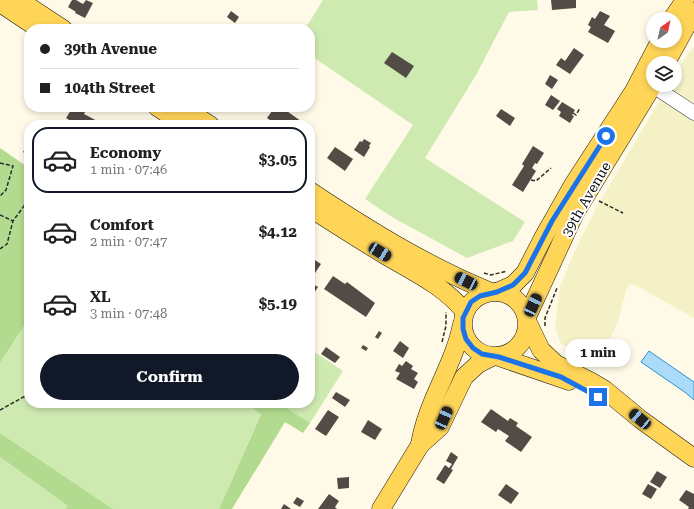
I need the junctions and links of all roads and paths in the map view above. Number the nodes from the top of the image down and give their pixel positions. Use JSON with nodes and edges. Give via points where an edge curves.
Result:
{"nodes":[{"id":1,"x":19,"y":0,"type":"edge"},
{"id":2,"x":685,"y":0,"type":"edge"},
{"id":3,"x":0,"y":4,"type":"edge"},
{"id":4,"x":677,"y":12,"type":"edge"},
{"id":5,"x":694,"y":12,"type":"edge"},
{"id":6,"x":31,"y":24,"type":"edge"},
{"id":7,"x":55,"y":24,"type":"edge"},
{"id":8,"x":656,"y":48,"type":"edge"},
{"id":9,"x":670,"y":56,"type":"edge"},
{"id":10,"x":648,"y":92,"type":"edge"},
{"id":11,"x":664,"y":92,"type":"edge"},
{"id":12,"x":580,"y":108,"type":"dead end"},
{"id":13,"x":165,"y":112,"type":"edge"},
{"id":14,"x":190,"y":112,"type":"edge"},
{"id":15,"x":694,"y":112,"type":"edge"},
{"id":16,"x":573,"y":113,"type":"dead end"},
{"id":17,"x":177,"y":120,"type":"edge"},
{"id":18,"x":202,"y":120,"type":"edge"},
{"id":19,"x":0,"y":163,"type":"edge"},
{"id":20,"x":551,"y":168,"type":"dead end"},
{"id":21,"x":531,"y":180,"type":"dead end"},
{"id":22,"x":580,"y":190,"type":"junction"},
{"id":23,"x":315,"y":194,"type":"edge"},
{"id":24,"x":0,"y":196,"type":"edge"},
{"id":25,"x":24,"y":206,"type":"edge"},
{"id":26,"x":315,"y":211,"type":"edge"},
{"id":27,"x":623,"y":213,"type":"dead end"},
{"id":28,"x":0,"y":215,"type":"edge"},
{"id":29,"x":13,"y":221,"type":"junction"},
{"id":30,"x":0,"y":249,"type":"edge"},
{"id":31,"x":511,"y":269,"type":"dead end"},
{"id":32,"x":478,"y":271,"type":"dead end"},
{"id":33,"x":558,"y":284,"type":"dead end"},
{"id":34,"x":494,"y":292,"type":"junction"},
{"id":35,"x":445,"y":309,"type":"dead end"},
{"id":36,"x":464,"y":315,"type":"junction"},
{"id":37,"x":528,"y":320,"type":"junction"},
{"id":38,"x":545,"y":330,"type":"dead end"},
{"id":39,"x":441,"y":344,"type":"dead end"},
{"id":40,"x":572,"y":356,"type":"dead end"},
{"id":41,"x":496,"y":357,"type":"junction"},
{"id":42,"x":584,"y":361,"type":"dead end"},
{"id":43,"x":24,"y":397,"type":"edge"},
{"id":44,"x":0,"y":410,"type":"edge"},
{"id":45,"x":640,"y":419,"type":"junction"},
{"id":46,"x":420,"y":446,"type":"junction"},
{"id":47,"x":694,"y":458,"type":"edge"},
{"id":48,"x":381,"y":509,"type":"edge"}],
"edges":[{"from":1,"to":7,"type":"main road"},
{"from":2,"to":4,"type":"main road"},
{"from":3,"to":6,"type":"main road"},
{"from":5,"to":9,"type":"main road"},
{"from":8,"to":22,"type":"main road","name":"39th Avenue"},
{"from":10,"to":22,"type":"main road","name":"39th Avenue"},
{"from":11,"to":15,"type":"lane"},
{"from":12,"to":16,"type":"path","via":[[576,115]]},
{"from":13,"to":17,"type":"main road"},
{"from":14,"to":18,"type":"main road"},
{"from":19,"to":24,"type":"path","via":[[12,166],[6,190]]},
{"from":20,"to":21,"type":"path","via":[[536,181]]},
{"from":22,"to":27,"type":"path"},
{"from":22,"to":34,"type":"main road","name":"39th Avenue","via":[[543,238],[525,273],[513,285]]},
{"from":22,"to":37,"type":"main road","name":"39th Avenue","via":[[563,238]]},
{"from":23,"to":34,"type":"main road","via":[[380,236]]},
{"from":25,"to":29,"type":"path"},
{"from":26,"to":36,"type":"main road","via":[[438,286],[457,302]]},
{"from":28,"to":29,"type":"path"},
{"from":29,"to":30,"type":"path","via":[[7,244]]},
{"from":31,"to":32,"type":"path","via":[[491,275]]},
{"from":33,"to":38,"type":"path","via":[[545,318]]},
{"from":34,"to":36,"type":"main road","via":[[471,302]]},
{"from":34,"to":37,"type":"main road","via":[[507,294],[516,299],[523,307]]},
{"from":35,"to":39,"type":"path","via":[[446,326]]},
{"from":36,"to":41,"type":"main road","via":[[463,329],[466,339],[482,354]]},
{"from":36,"to":46,"type":"main road","via":[[458,342],[423,428]]},
{"from":37,"to":41,"type":"main road","via":[[523,342],[517,349]]},
{"from":37,"to":45,"type":"main road","via":[[541,350],[556,364],[605,390]]},
{"from":40,"to":42,"type":"path"},
{"from":41,"to":45,"type":"main road","via":[[561,377]]},
{"from":41,"to":46,"type":"main road","via":[[478,364],[464,377],[440,427]]},
{"from":43,"to":44,"type":"path"},
{"from":45,"to":47,"type":"main road"},
{"from":46,"to":48,"type":"main road"}]}
